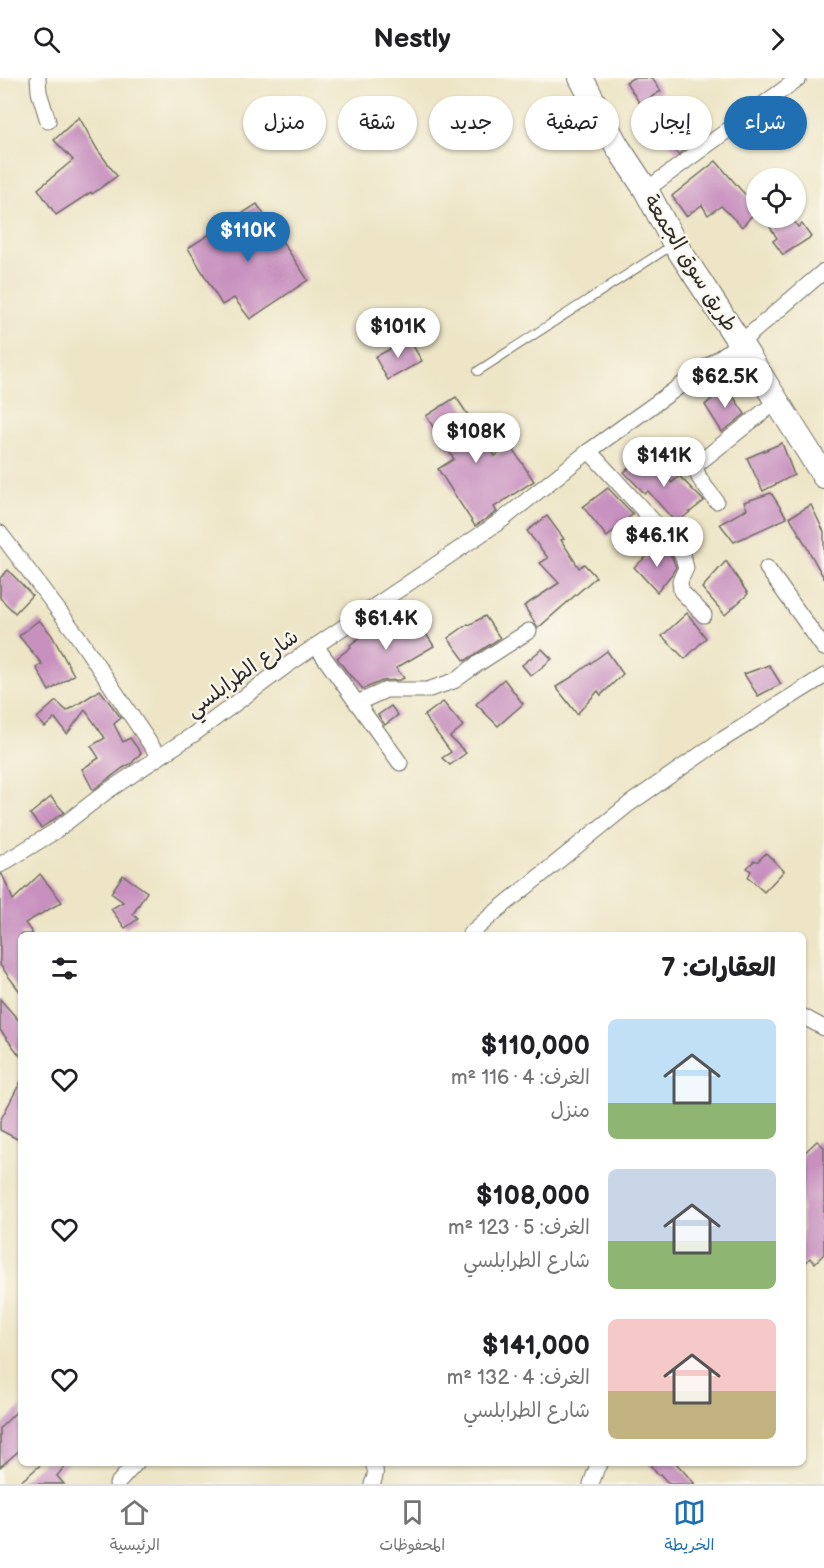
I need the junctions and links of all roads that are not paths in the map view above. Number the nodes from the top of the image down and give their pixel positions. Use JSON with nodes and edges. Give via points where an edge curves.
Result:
{"nodes":[{"id":1,"x":38,"y":78,"type":"edge"},
{"id":2,"x":581,"y":78,"type":"edge"},
{"id":3,"x":799,"y":78,"type":"edge"},
{"id":4,"x":48,"y":121,"type":"dead end"},
{"id":5,"x":646,"y":190,"type":"junction"},
{"id":6,"x":675,"y":244,"type":"junction"},
{"id":7,"x":824,"y":272,"type":"edge"},
{"id":8,"x":740,"y":342,"type":"junction"},
{"id":9,"x":478,"y":371,"type":"dead end"},
{"id":10,"x":777,"y":401,"type":"junction"},
{"id":11,"x":589,"y":452,"type":"junction"},
{"id":12,"x":824,"y":476,"type":"edge"},
{"id":13,"x":716,"y":501,"type":"dead end"},
{"id":14,"x":0,"y":533,"type":"edge"},
{"id":15,"x":767,"y":568,"type":"dead end"},
{"id":16,"x":704,"y":615,"type":"dead end"},
{"id":17,"x":529,"y":631,"type":"dead end"},
{"id":18,"x":316,"y":646,"type":"junction"},
{"id":19,"x":824,"y":648,"type":"edge"},
{"id":20,"x":824,"y":676,"type":"edge"},
{"id":21,"x":357,"y":703,"type":"junction"},
{"id":22,"x":159,"y":757,"type":"junction"},
{"id":23,"x":400,"y":763,"type":"dead end"},
{"id":24,"x":0,"y":865,"type":"edge"},
{"id":25,"x":472,"y":932,"type":"edge"},
{"id":26,"x":806,"y":1018,"type":"edge"},
{"id":27,"x":824,"y":1028,"type":"edge"},
{"id":28,"x":133,"y":1466,"type":"edge"},
{"id":29,"x":374,"y":1466,"type":"edge"},
{"id":30,"x":598,"y":1466,"type":"edge"},
{"id":31,"x":117,"y":1484,"type":"edge"},
{"id":32,"x":372,"y":1484,"type":"edge"},
{"id":33,"x":591,"y":1484,"type":"edge"}],
"edges":[{"from":1,"to":4,"type":"street"},
{"from":2,"to":5,"type":"main road","name":"طريق سوق الجمعة"},
{"from":3,"to":5,"type":"street"},
{"from":5,"to":6,"type":"main road","name":"طريق سوق الجمعة"},
{"from":6,"to":8,"type":"main road","name":"طريق سوق الجمعة"},
{"from":6,"to":9,"type":"lane"},
{"from":7,"to":8,"type":"street","name":"شارع الطرابلسي"},
{"from":8,"to":10,"type":"main road","name":"طريق سوق الجمعة"},
{"from":8,"to":11,"type":"street","name":"شارع الطرابلسي"},
{"from":10,"to":12,"type":"main road","name":"طريق سوق الجمعة"},
{"from":10,"to":13,"type":"street","via":[[696,465],[697,474]]},
{"from":11,"to":16,"type":"street","via":[[678,548],[686,568],[680,581],[681,591]]},
{"from":11,"to":18,"type":"street","name":"شارع الطرابلسي","via":[[502,520]]},
{"from":14,"to":22,"type":"street","via":[[77,635]]},
{"from":15,"to":19,"type":"street"},
{"from":17,"to":21,"type":"street","via":[[454,681],[427,690],[386,690]]},
{"from":18,"to":21,"type":"street"},
{"from":18,"to":22,"type":"street","name":"شارع الطرابلسي"},
{"from":20,"to":25,"type":"street","via":[[629,804]]},
{"from":21,"to":23,"type":"street"},
{"from":22,"to":24,"type":"street","name":"شارع الطرابلسي","via":[[54,832]]},
{"from":26,"to":27,"type":"street"},
{"from":28,"to":31,"type":"street"},
{"from":29,"to":32,"type":"street"},
{"from":30,"to":33,"type":"street"}]}
